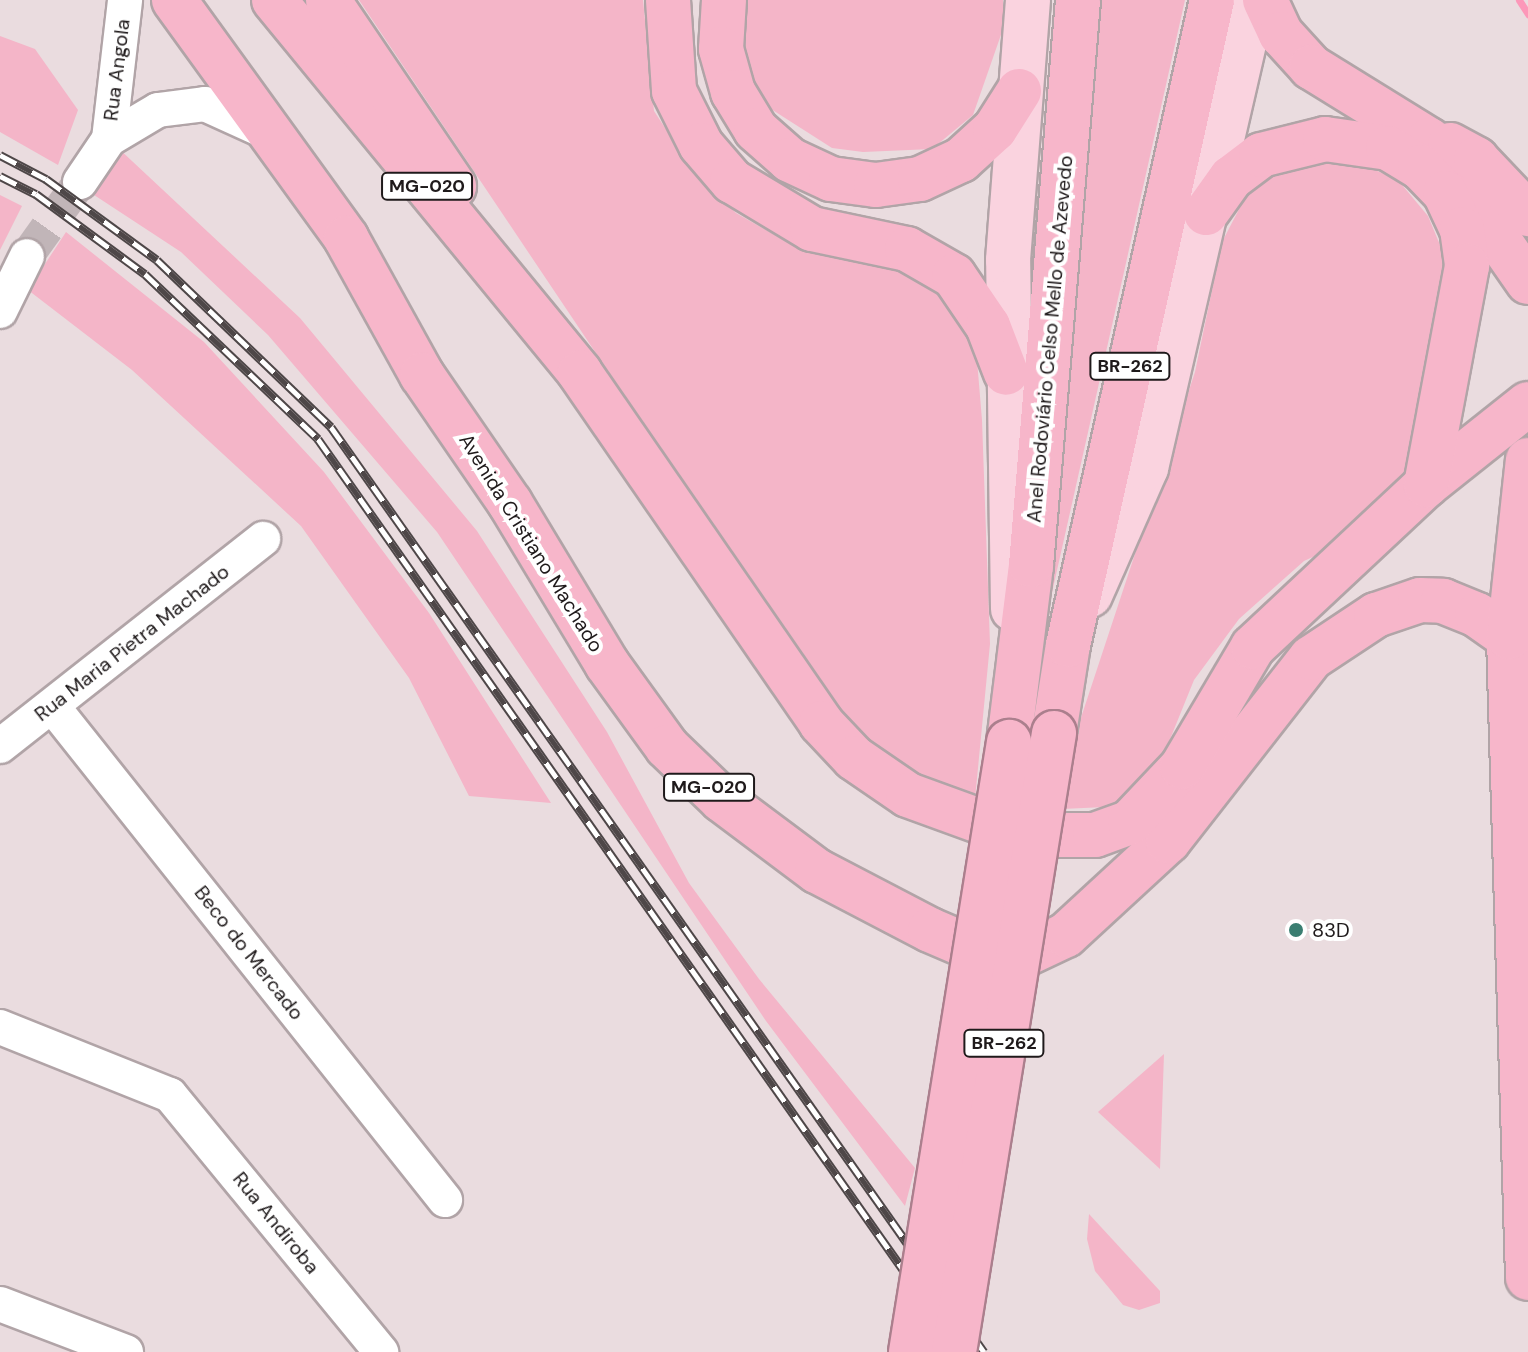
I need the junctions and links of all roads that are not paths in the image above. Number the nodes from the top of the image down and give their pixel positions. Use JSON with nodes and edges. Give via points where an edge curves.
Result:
{"nodes":[{"id":1,"x":125,"y":0,"type":"edge"},
{"id":2,"x":174,"y":0,"type":"edge"},
{"id":3,"x":274,"y":0,"type":"edge"},
{"id":4,"x":328,"y":0,"type":"edge"},
{"id":5,"x":668,"y":0,"type":"edge"},
{"id":6,"x":724,"y":0,"type":"edge"},
{"id":7,"x":1028,"y":0,"type":"edge"},
{"id":8,"x":1078,"y":0,"type":"edge"},
{"id":9,"x":1212,"y":0,"type":"edge"},
{"id":10,"x":1254,"y":0,"type":"edge"},
{"id":11,"x":1265,"y":0,"type":"edge"},
{"id":12,"x":1019,"y":91,"type":"junction"},
{"id":13,"x":272,"y":134,"type":"junction"},
{"id":14,"x":109,"y":139,"type":"junction"},
{"id":15,"x":1429,"y":140,"type":"junction"},
{"id":16,"x":80,"y":182,"type":"tunnel mouth"},
{"id":17,"x":1206,"y":213,"type":"junction"},
{"id":18,"x":1528,"y":214,"type":"edge"},
{"id":19,"x":27,"y":256,"type":"tunnel mouth"},
{"id":20,"x":1528,"y":282,"type":"edge"},
{"id":21,"x":0,"y":311,"type":"edge"},
{"id":22,"x":580,"y":373,"type":"junction"},
{"id":23,"x":1006,"y":373,"type":"junction"},
{"id":24,"x":1528,"y":404,"type":"edge"},
{"id":25,"x":1528,"y":460,"type":"edge"},
{"id":26,"x":1426,"y":485,"type":"junction"},
{"id":27,"x":263,"y":539,"type":"dead end"},
{"id":28,"x":1509,"y":637,"type":"junction"},
{"id":29,"x":1068,"y":645,"type":"junction"},
{"id":30,"x":1016,"y":677,"type":"junction"},
{"id":31,"x":53,"y":707,"type":"junction"},
{"id":32,"x":3,"y":741,"type":"edge"},
{"id":33,"x":0,"y":1027,"type":"edge"},
{"id":34,"x":1525,"y":1047,"type":"edge"},
{"id":35,"x":445,"y":1200,"type":"dead end"},
{"id":36,"x":1528,"y":1278,"type":"edge"},
{"id":37,"x":0,"y":1304,"type":"edge"},
{"id":38,"x":126,"y":1352,"type":"edge"},
{"id":39,"x":381,"y":1352,"type":"edge"},
{"id":40,"x":911,"y":1352,"type":"edge"},
{"id":41,"x":954,"y":1352,"type":"edge"}],
"edges":[{"from":1,"to":14,"type":"street","name":"Rua Angola"},
{"from":2,"to":13,"type":"highway","name":"Avenida Cristiano Machado","number":"MG-020"},
{"from":3,"to":22,"type":"highway","number":"MG-020"},
{"from":4,"to":22,"type":"highway","via":[[455,188],[527,276]]},
{"from":5,"to":23,"type":"highway","via":[[674,91],[701,145],[732,181],[812,229],[907,249],[954,276],[988,326]]},
{"from":6,"to":12,"type":"highway","via":[[721,49],[733,92],[756,130],[779,150],[831,179],[876,185],[920,179],[947,166],[995,129]]},
{"from":7,"to":12,"type":"main road","name":"Anel Rodoviário Celso Mello de Azevedo","number":"BR-262"},
{"from":8,"to":30,"type":"highway","name":"Anel Rodoviário Celso Mello de Azevedo","number":"BR-262","via":[[1031,565]]},
{"from":9,"to":29,"type":"highway","number":"BR-262"},
{"from":10,"to":17,"type":"main road","number":"BR-262"},
{"from":11,"to":15,"type":"highway","via":[[1281,34],[1311,67]]},
{"from":12,"to":23,"type":"main road","name":"Anel Rodoviário Celso Mello de Azevedo","number":"BR-262"},
{"from":13,"to":14,"type":"street","name":"Rua Angola","via":[[205,104],[158,110]]},
{"from":13,"to":28,"type":"highway","name":"Avenida Cristiano Machado","number":"MG-020","via":[[346,238],[422,375],[510,503],[607,664],[667,747],[722,800],[817,871],[1007,963],[1066,935],[1092,913],[1206,798],[1311,658],[1376,615],[1420,600],[1443,601]]},
{"from":14,"to":16,"type":"street","name":"Rua Angola"},
{"from":15,"to":18,"type":"highway","via":[[1476,159]]},
{"from":15,"to":20,"type":"highway"},
{"from":17,"to":26,"type":"highway","via":[[1254,159],[1325,139],[1388,148],[1420,167],[1445,193],[1462,229],[1467,266]]},
{"from":17,"to":29,"type":"main road","number":"BR-262","via":[[1146,468]]},
{"from":19,"to":21,"type":"street"},
{"from":22,"to":26,"type":"highway","number":"MG-020","via":[[778,663],[854,758],[908,795],[1018,835],[1095,835],[1130,822],[1182,767],[1253,647]]},
{"from":23,"to":30,"type":"main road","name":"Anel Rodoviário Celso Mello de Azevedo","number":"BR-262"},
{"from":24,"to":26,"type":"highway"},
{"from":25,"to":28,"type":"highway"},
{"from":27,"to":31,"type":"street","name":"Rua Maria Pietra Machado"},
{"from":28,"to":34,"type":"highway"},
{"from":29,"to":41,"type":"highway","number":"BR-262","bridge":true},
{"from":30,"to":40,"type":"highway","name":"Anel Rodoviário Celso Mello de Azevedo","number":"BR-262","bridge":true},
{"from":31,"to":32,"type":"street","name":"Rua Maria Pietra Machado"},
{"from":31,"to":35,"type":"street","name":"Beco do Mercado"},
{"from":33,"to":39,"type":"street","name":"Rua Andiroba","via":[[170,1095]]},
{"from":34,"to":36,"type":"highway"},
{"from":37,"to":38,"type":"street"}]}
